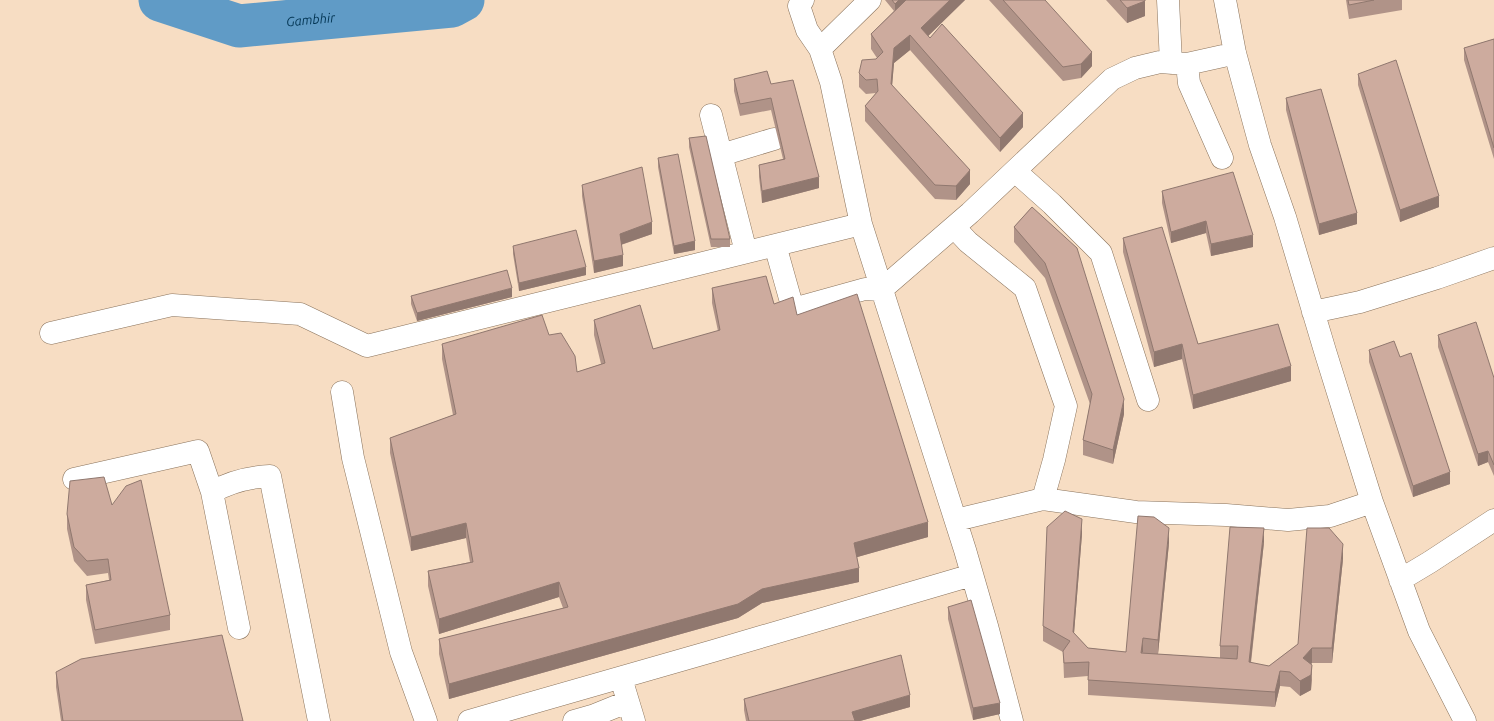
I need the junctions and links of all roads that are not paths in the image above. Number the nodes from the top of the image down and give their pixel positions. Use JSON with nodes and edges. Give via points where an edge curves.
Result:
{"nodes":[{"id":1,"x":803,"y":0,"type":"edge"},
{"id":2,"x":870,"y":0,"type":"edge"},
{"id":3,"x":1168,"y":0,"type":"edge"},
{"id":4,"x":1225,"y":0,"type":"edge"},
{"id":5,"x":820,"y":49,"type":"junction"},
{"id":6,"x":1223,"y":56,"type":"dead end"},
{"id":7,"x":1179,"y":63,"type":"junction"},
{"id":8,"x":711,"y":115,"type":"dead end"},
{"id":9,"x":774,"y":139,"type":"dead end"},
{"id":10,"x":721,"y":155,"type":"junction"},
{"id":11,"x":1222,"y":158,"type":"dead end"},
{"id":12,"x":1015,"y":171,"type":"junction"},
{"id":13,"x":861,"y":224,"type":"junction"},
{"id":14,"x":954,"y":227,"type":"junction"},
{"id":15,"x":775,"y":245,"type":"junction"},
{"id":16,"x":746,"y":252,"type":"junction"},
{"id":17,"x":1494,"y":258,"type":"edge"},
{"id":18,"x":881,"y":290,"type":"junction"},
{"id":19,"x":1313,"y":312,"type":"junction"},
{"id":20,"x":51,"y":333,"type":"dead end"},
{"id":21,"x":342,"y":392,"type":"dead end"},
{"id":22,"x":1148,"y":400,"type":"dead end"},
{"id":23,"x":74,"y":479,"type":"edge"},
{"id":24,"x":212,"y":492,"type":"junction"},
{"id":25,"x":1043,"y":499,"type":"junction"},
{"id":26,"x":1372,"y":502,"type":"junction"},
{"id":27,"x":956,"y":520,"type":"junction"},
{"id":28,"x":1494,"y":520,"type":"edge"},
{"id":29,"x":972,"y":575,"type":"junction"},
{"id":30,"x":1400,"y":580,"type":"junction"},
{"id":31,"x":239,"y":628,"type":"dead end"},
{"id":32,"x":621,"y":678,"type":"junction"},
{"id":33,"x":630,"y":711,"type":"edge"},
{"id":34,"x":320,"y":721,"type":"edge"},
{"id":35,"x":426,"y":721,"type":"edge"},
{"id":36,"x":469,"y":721,"type":"edge"},
{"id":37,"x":574,"y":721,"type":"edge"},
{"id":38,"x":1012,"y":721,"type":"edge"},
{"id":39,"x":1465,"y":721,"type":"edge"}],
"edges":[{"from":1,"to":5,"type":"street","via":[[799,6],[807,30]]},
{"from":2,"to":5,"type":"street"},
{"from":3,"to":7,"type":"street"},
{"from":4,"to":19,"type":"street","via":[[1235,53],[1260,145],[1285,217]]},
{"from":5,"to":13,"type":"street","via":[[831,82]]},
{"from":6,"to":7,"type":"street"},
{"from":7,"to":11,"type":"street"},
{"from":7,"to":12,"type":"street","via":[[1160,62],[1136,68],[1112,79]]},
{"from":8,"to":10,"type":"street"},
{"from":9,"to":10,"type":"street"},
{"from":10,"to":16,"type":"street"},
{"from":12,"to":14,"type":"street"},
{"from":12,"to":22,"type":"street","via":[[1101,253]]},
{"from":13,"to":15,"type":"street"},
{"from":13,"to":18,"type":"street"},
{"from":14,"to":18,"type":"street"},
{"from":14,"to":25,"type":"street","via":[[968,242],[1025,288],[1066,406]]},
{"from":15,"to":16,"type":"street"},
{"from":15,"to":18,"type":"street","via":[[793,309],[865,289]]},
{"from":16,"to":20,"type":"street","via":[[367,346],[300,314],[172,305]]},
{"from":17,"to":19,"type":"street","via":[[1360,302]]},
{"from":18,"to":27,"type":"street"},
{"from":19,"to":26,"type":"street"},
{"from":21,"to":35,"type":"street","via":[[353,458],[401,652]]},
{"from":23,"to":24,"type":"street","via":[[198,452]]},
{"from":24,"to":31,"type":"street"},
{"from":24,"to":34,"type":"street","via":[[247,479],[270,476]]},
{"from":25,"to":26,"type":"street","via":[[1136,512],[1288,520],[1330,516]]},
{"from":25,"to":27,"type":"street"},
{"from":26,"to":30,"type":"street"},
{"from":27,"to":29,"type":"street"},
{"from":28,"to":30,"type":"street"},
{"from":29,"to":32,"type":"street"},
{"from":29,"to":38,"type":"street"},
{"from":30,"to":39,"type":"street","via":[[1419,631]]},
{"from":32,"to":33,"type":"street"},
{"from":32,"to":36,"type":"street"},
{"from":33,"to":37,"type":"street","via":[[595,715]]}]}
